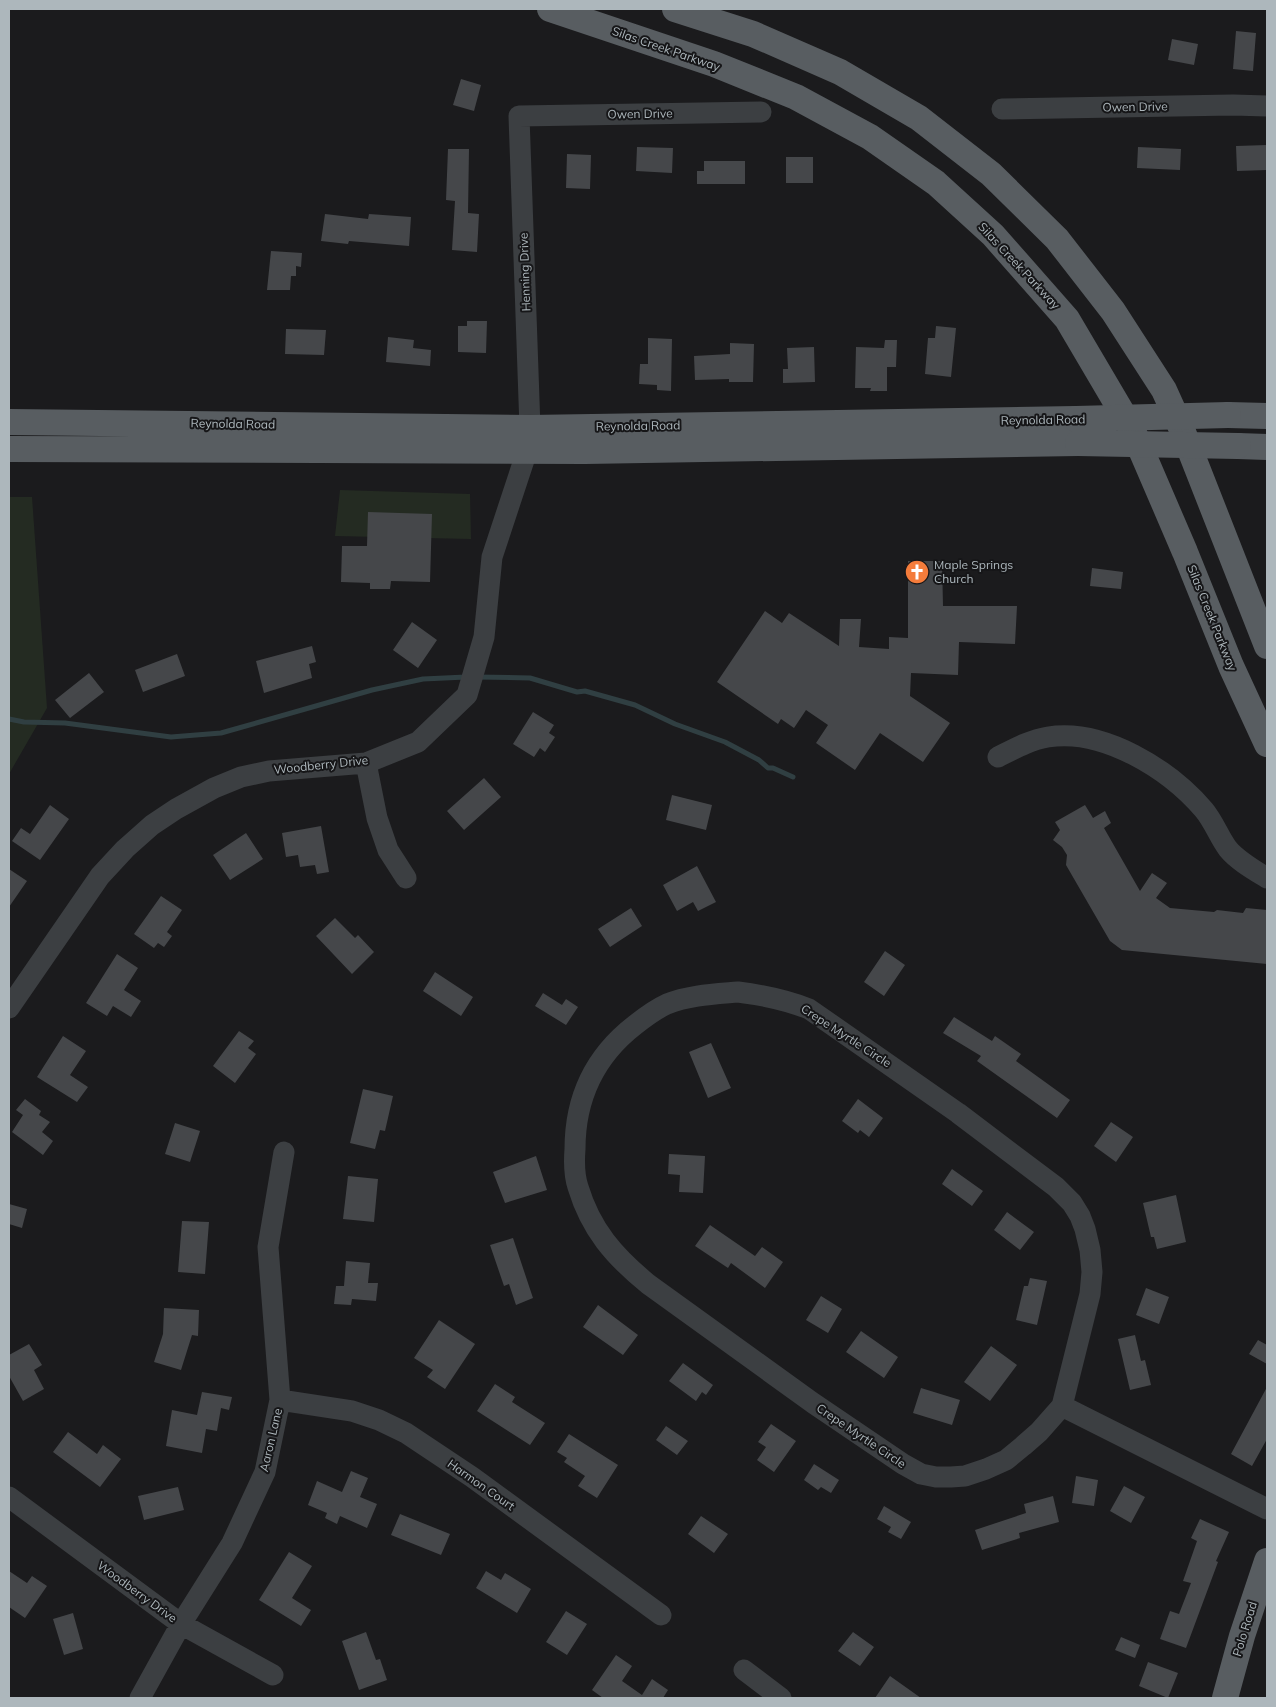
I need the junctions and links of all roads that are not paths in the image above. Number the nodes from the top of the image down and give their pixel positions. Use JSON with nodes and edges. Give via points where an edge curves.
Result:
{"nodes":[{"id":1,"x":550,"y":9,"type":"edge"},
{"id":2,"x":675,"y":9,"type":"edge"},
{"id":3,"x":1267,"y":106,"type":"edge"},
{"id":4,"x":1002,"y":109,"type":"dead end"},
{"id":5,"x":761,"y":112,"type":"dead end"},
{"id":6,"x":519,"y":116,"type":"joint"},
{"id":7,"x":1267,"y":416,"type":"edge"},
{"id":8,"x":9,"y":422,"type":"edge"},
{"id":9,"x":1077,"y":431,"type":"junction"},
{"id":10,"x":528,"y":439,"type":"junction"},
{"id":11,"x":1267,"y":447,"type":"edge"},
{"id":12,"x":9,"y":448,"type":"edge"},
{"id":13,"x":1267,"y":646,"type":"edge"},
{"id":14,"x":1267,"y":744,"type":"edge"},
{"id":15,"x":998,"y":756,"type":"dead end"},
{"id":16,"x":366,"y":763,"type":"junction"},
{"id":17,"x":406,"y":878,"type":"dead end"},
{"id":18,"x":1267,"y":878,"type":"edge"},
{"id":19,"x":9,"y":1008,"type":"edge"},
{"id":20,"x":284,"y":1152,"type":"dead end"},
{"id":21,"x":280,"y":1400,"type":"junction"},
{"id":22,"x":1062,"y":1406,"type":"junction"},
{"id":23,"x":9,"y":1497,"type":"edge"},
{"id":24,"x":1267,"y":1509,"type":"edge"},
{"id":25,"x":1267,"y":1561,"type":"edge"},
{"id":26,"x":661,"y":1615,"type":"dead end"},
{"id":27,"x":181,"y":1624,"type":"junction"},
{"id":28,"x":744,"y":1670,"type":"dead end"},
{"id":29,"x":273,"y":1675,"type":"dead end"},
{"id":30,"x":140,"y":1698,"type":"edge"},
{"id":31,"x":781,"y":1698,"type":"edge"},
{"id":32,"x":1225,"y":1698,"type":"edge"}],
"edges":[{"from":1,"to":14,"type":"main road","name":"Silas Creek Parkway","via":[[714,64],[796,97],[870,137],[936,184],[993,235],[1067,319],[1133,431]]},
{"from":2,"to":13,"type":"main road","via":[[753,34],[840,72],[919,118],[991,174],[1057,239],[1113,311],[1164,390]]},
{"from":3,"to":4,"type":"street","name":"Owen Drive"},
{"from":5,"to":6,"type":"street","name":"Owen Drive"},
{"from":6,"to":10,"type":"street","name":"Henning Drive"},
{"from":7,"to":9,"type":"main road","name":"Reynolda Road","bridge":true,"via":[[1228,415]]},
{"from":8,"to":10,"type":"main road","name":"Reynolda Road"},
{"from":9,"to":10,"type":"main road","name":"Reynolda Road"},
{"from":9,"to":11,"type":"main road","name":"Reynolda Road","bridge":true},
{"from":10,"to":12,"type":"main road","name":"Reynolda Road"},
{"from":10,"to":16,"type":"street","name":"Woodberry Drive","via":[[492,557],[484,637],[467,695],[418,742]]},
{"from":15,"to":18,"type":"street","via":[[1048,737],[1070,736],[1102,741],[1129,752],[1181,788],[1204,810],[1228,849]]},
{"from":16,"to":17,"type":"street","via":[[382,834]]},
{"from":16,"to":19,"type":"street","name":"Woodberry Drive","via":[[269,771],[241,777],[214,788],[152,825],[100,876]]},
{"from":20,"to":21,"type":"street","name":"Aaron Lane","via":[[268,1247]]},
{"from":21,"to":26,"type":"street","name":"Harmon Court","via":[[352,1411],[406,1433]]},
{"from":21,"to":27,"type":"street","name":"Aaron Lane","via":[[265,1472],[232,1543]]},
{"from":22,"to":22,"type":"street","name":"Crepe Myrtle Circle","via":[[1090,1294],[1092,1272],[1085,1229],[1072,1203],[1056,1187],[857,1042],[809,1009],[795,1004],[738,992],[681,1000],[648,1015],[609,1048],[587,1085],[578,1113],[574,1164],[584,1206],[598,1232],[610,1249],[640,1278],[812,1403],[921,1474],[965,1476],[1006,1460],[1039,1432]]},
{"from":22,"to":24,"type":"street"},
{"from":23,"to":27,"type":"street","name":"Woodberry Drive"},
{"from":25,"to":32,"type":"main road","name":"Polo Road"},
{"from":27,"to":29,"type":"street","name":"Woodberry Drive"},
{"from":27,"to":30,"type":"street","name":"Aaron Lane"},
{"from":28,"to":31,"type":"street"}]}
